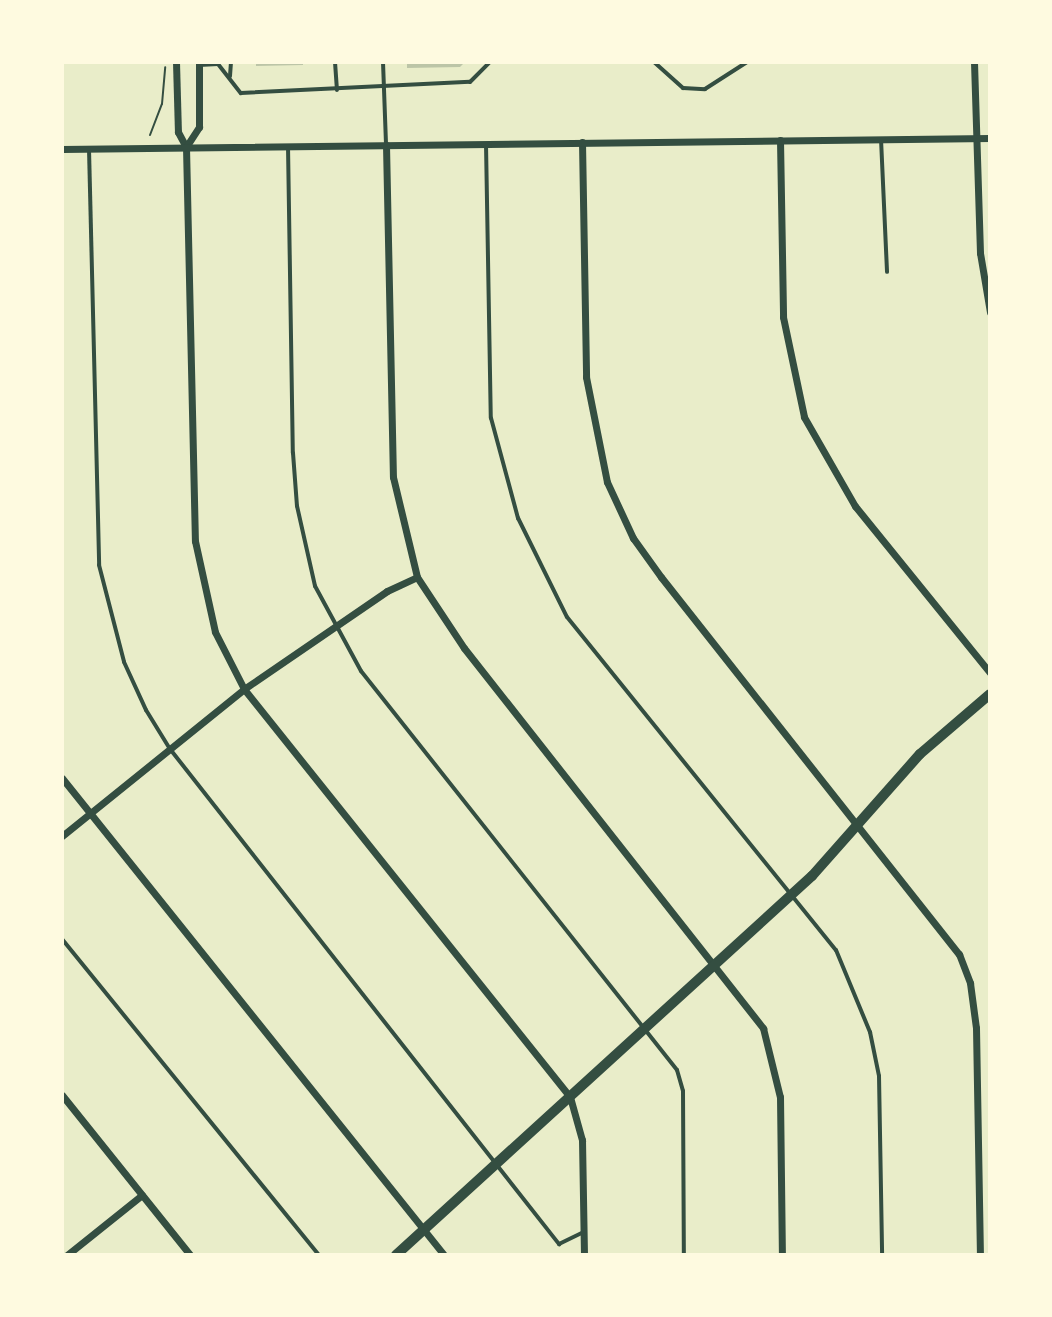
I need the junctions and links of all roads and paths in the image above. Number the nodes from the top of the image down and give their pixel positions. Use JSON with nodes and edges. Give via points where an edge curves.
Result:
{"nodes":[{"id":1,"x":167,"y":62,"type":"edge"},
{"id":2,"x":176,"y":62,"type":"edge"},
{"id":3,"x":231,"y":62,"type":"edge"},
{"id":4,"x":335,"y":62,"type":"edge"},
{"id":5,"x":383,"y":62,"type":"edge"},
{"id":6,"x":490,"y":62,"type":"edge"},
{"id":7,"x":654,"y":62,"type":"edge"},
{"id":8,"x":747,"y":62,"type":"edge"},
{"id":9,"x":974,"y":62,"type":"edge"},
{"id":10,"x":199,"y":64,"type":"edge"},
{"id":11,"x":230,"y":77,"type":"junction"},
{"id":12,"x":383,"y":84,"type":"junction"},
{"id":13,"x":337,"y":90,"type":"junction"},
{"id":14,"x":150,"y":135,"type":"dead end"},
{"id":15,"x":975,"y":138,"type":"junction"},
{"id":16,"x":990,"y":138,"type":"edge"},
{"id":17,"x":881,"y":139,"type":"junction"},
{"id":18,"x":780,"y":140,"type":"junction"},
{"id":19,"x":582,"y":142,"type":"junction"},
{"id":20,"x":486,"y":143,"type":"junction"},
{"id":21,"x":386,"y":145,"type":"junction"},
{"id":22,"x":288,"y":146,"type":"junction"},
{"id":23,"x":186,"y":147,"type":"junction"},
{"id":24,"x":62,"y":149,"type":"edge"},
{"id":25,"x":89,"y":149,"type":"junction"},
{"id":26,"x":887,"y":272,"type":"dead end"},
{"id":27,"x":990,"y":312,"type":"edge"},
{"id":28,"x":417,"y":577,"type":"junction"},
{"id":29,"x":334,"y":628,"type":"junction"},
{"id":30,"x":990,"y":673,"type":"edge"},
{"id":31,"x":244,"y":689,"type":"junction"},
{"id":32,"x":990,"y":694,"type":"edge"},
{"id":33,"x":170,"y":749,"type":"junction"},
{"id":34,"x":62,"y":778,"type":"edge"},
{"id":35,"x":89,"y":814,"type":"junction"},
{"id":36,"x":859,"y":824,"type":"junction"},
{"id":37,"x":62,"y":836,"type":"edge"},
{"id":38,"x":790,"y":897,"type":"junction"},
{"id":39,"x":62,"y":939,"type":"edge"},
{"id":40,"x":716,"y":964,"type":"junction"},
{"id":41,"x":645,"y":1029,"type":"junction"},
{"id":42,"x":62,"y":1095,"type":"edge"},
{"id":43,"x":570,"y":1097,"type":"junction"},
{"id":44,"x":497,"y":1163,"type":"junction"},
{"id":45,"x":142,"y":1195,"type":"junction"},
{"id":46,"x":424,"y":1230,"type":"junction"},
{"id":47,"x":584,"y":1232,"type":"junction"},
{"id":48,"x":62,"y":1250,"type":"edge"},
{"id":49,"x":67,"y":1255,"type":"edge"},
{"id":50,"x":190,"y":1255,"type":"edge"},
{"id":51,"x":319,"y":1255,"type":"edge"},
{"id":52,"x":396,"y":1255,"type":"edge"},
{"id":53,"x":444,"y":1255,"type":"edge"},
{"id":54,"x":584,"y":1255,"type":"edge"},
{"id":55,"x":684,"y":1255,"type":"edge"},
{"id":56,"x":782,"y":1255,"type":"edge"},
{"id":57,"x":882,"y":1255,"type":"edge"},
{"id":58,"x":980,"y":1255,"type":"edge"}],
"edges":[{"from":1,"to":14,"type":"path","via":[[160,85],[162,104]]},
{"from":2,"to":23,"type":"street","via":[[178,132]]},
{"from":3,"to":11,"type":"lane"},
{"from":4,"to":13,"type":"lane"},
{"from":5,"to":12,"type":"lane"},
{"from":6,"to":12,"type":"lane","via":[[470,82]]},
{"from":7,"to":8,"type":"lane","via":[[683,88],[705,89]]},
{"from":9,"to":15,"type":"street"},
{"from":10,"to":11,"type":"lane","via":[[218,64]]},
{"from":10,"to":23,"type":"street","via":[[199,127]]},
{"from":11,"to":13,"type":"lane","via":[[241,93]]},
{"from":12,"to":13,"type":"lane"},
{"from":12,"to":21,"type":"lane"},
{"from":15,"to":16,"type":"street"},
{"from":15,"to":17,"type":"street"},
{"from":15,"to":27,"type":"street","via":[[980,253]]},
{"from":17,"to":18,"type":"street"},
{"from":17,"to":26,"type":"lane"},
{"from":18,"to":19,"type":"street"},
{"from":18,"to":30,"type":"street","via":[[783,317],[804,417],[842,487]]},
{"from":19,"to":20,"type":"street"},
{"from":19,"to":36,"type":"street","via":[[586,377],[607,482],[633,538],[661,577]]},
{"from":20,"to":21,"type":"street"},
{"from":20,"to":38,"type":"lane","via":[[491,418],[518,518],[567,617]]},
{"from":21,"to":22,"type":"street"},
{"from":21,"to":28,"type":"street","via":[[393,477]]},
{"from":22,"to":23,"type":"street"},
{"from":22,"to":29,"type":"lane","via":[[297,506],[315,586]]},
{"from":23,"to":25,"type":"street"},
{"from":23,"to":31,"type":"street","via":[[195,541],[215,632]]},
{"from":24,"to":25,"type":"street"},
{"from":25,"to":33,"type":"lane","via":[[99,565],[124,662]]},
{"from":28,"to":29,"type":"street"},
{"from":28,"to":40,"type":"street","via":[[464,648]]},
{"from":29,"to":31,"type":"street"},
{"from":29,"to":41,"type":"lane","via":[[361,671]]},
{"from":31,"to":33,"type":"street"},
{"from":31,"to":43,"type":"street"},
{"from":32,"to":36,"type":"main road","via":[[920,754]]},
{"from":33,"to":35,"type":"street"},
{"from":33,"to":44,"type":"lane"},
{"from":34,"to":35,"type":"street"},
{"from":35,"to":37,"type":"street"},
{"from":35,"to":46,"type":"street"},
{"from":36,"to":38,"type":"main road"},
{"from":36,"to":58,"type":"street","via":[[951,941],[970,983],[976,1028]]},
{"from":38,"to":40,"type":"main road"},
{"from":38,"to":57,"type":"lane","via":[[836,950],[870,1032],[879,1076]]},
{"from":39,"to":51,"type":"lane"},
{"from":40,"to":41,"type":"main road"},
{"from":40,"to":56,"type":"street","via":[[755,1013],[778,1074]]},
{"from":41,"to":43,"type":"main road"},
{"from":41,"to":55,"type":"lane","via":[[677,1070],[683,1091]]},
{"from":42,"to":45,"type":"street"},
{"from":43,"to":44,"type":"main road"},
{"from":43,"to":47,"type":"street","via":[[582,1140]]},
{"from":44,"to":46,"type":"main road"},
{"from":44,"to":47,"type":"lane","via":[[559,1244]]},
{"from":45,"to":49,"type":"street"},
{"from":45,"to":50,"type":"street"},
{"from":46,"to":52,"type":"main road"},
{"from":46,"to":53,"type":"street"},
{"from":47,"to":54,"type":"street"},
{"from":48,"to":49,"type":"lane"}]}
